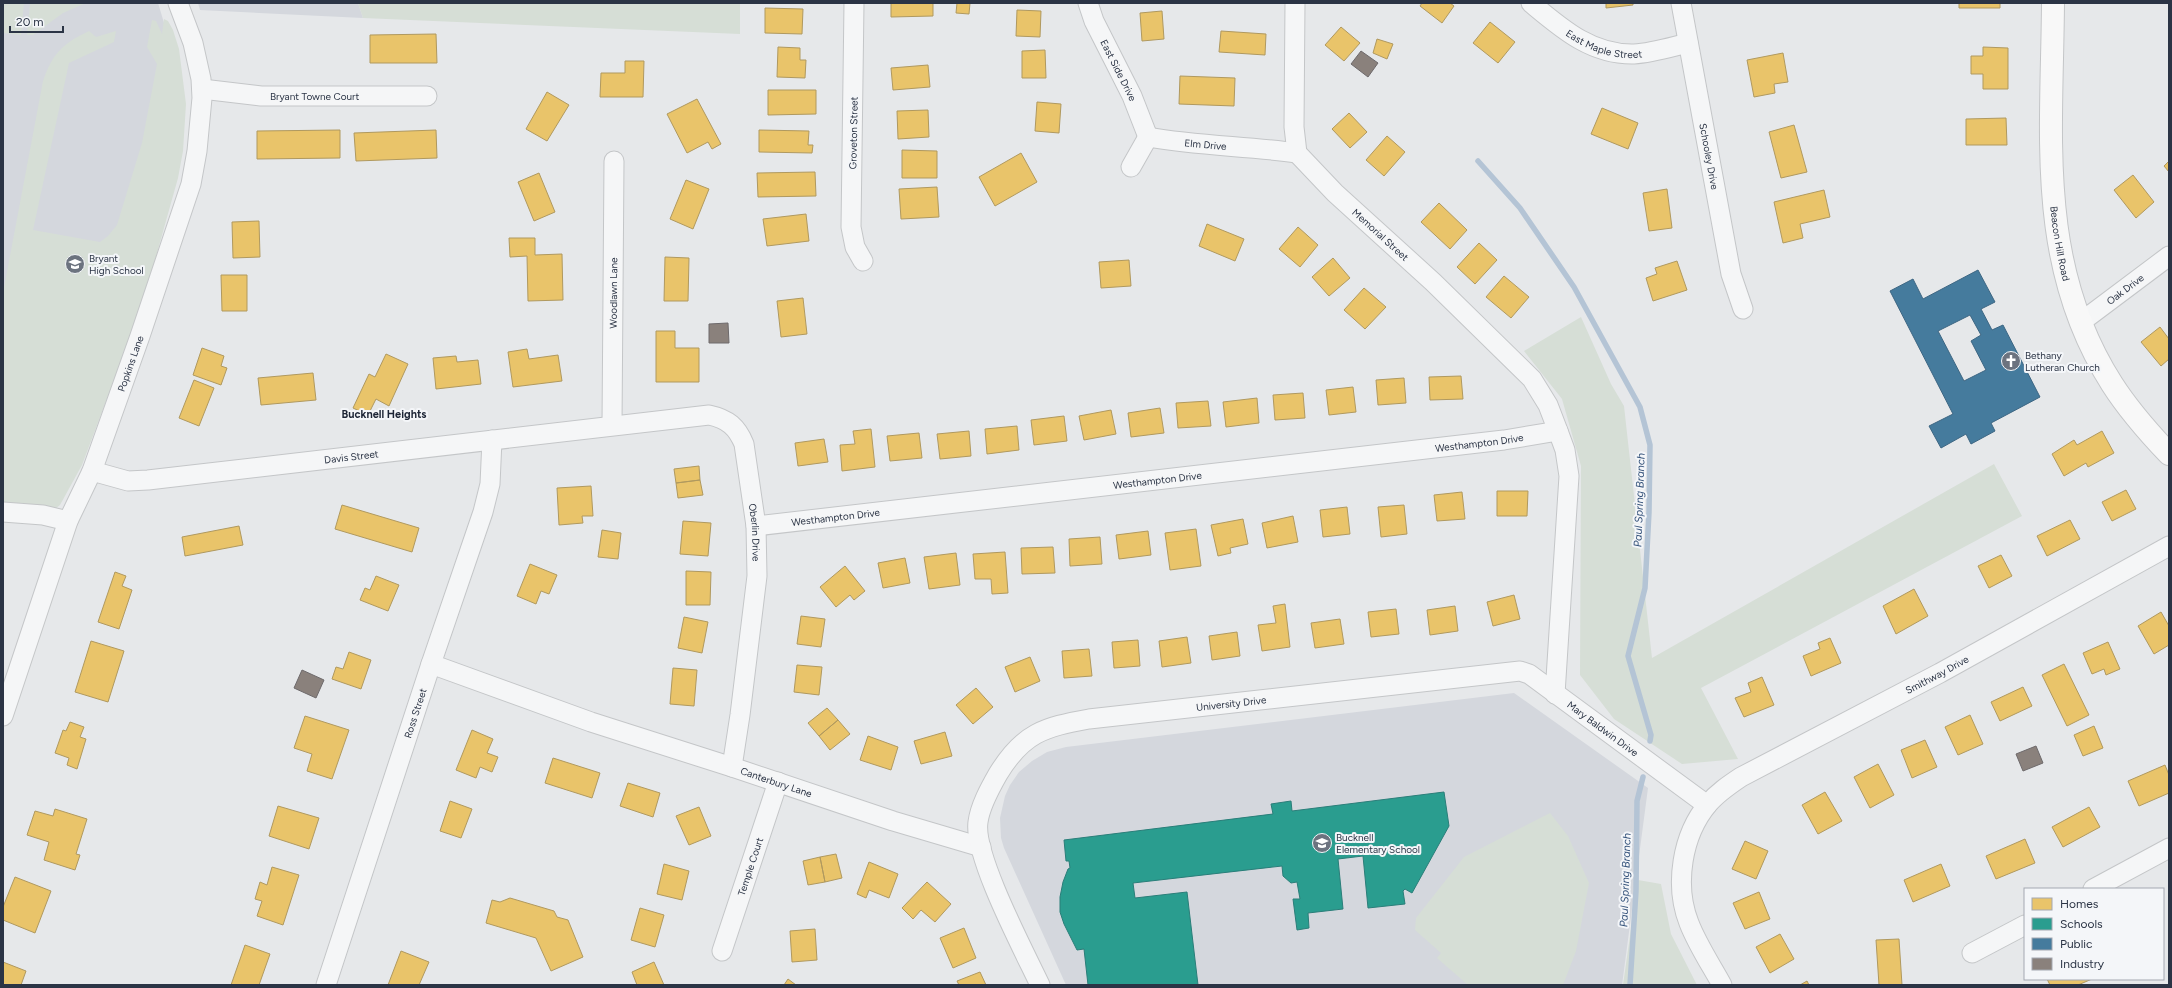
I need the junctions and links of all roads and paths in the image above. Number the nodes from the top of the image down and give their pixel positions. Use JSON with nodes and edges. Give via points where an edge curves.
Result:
{"nodes":[{"id":1,"x":178,"y":3,"type":"edge"},
{"id":2,"x":854,"y":3,"type":"edge"},
{"id":3,"x":1088,"y":3,"type":"edge"},
{"id":4,"x":1295,"y":3,"type":"edge"},
{"id":5,"x":1531,"y":3,"type":"edge"},
{"id":6,"x":1681,"y":3,"type":"edge"},
{"id":7,"x":2053,"y":3,"type":"edge"},
{"id":8,"x":1688,"y":43,"type":"junction"},
{"id":9,"x":202,"y":89,"type":"junction"},
{"id":10,"x":428,"y":96,"type":"dead end"},
{"id":11,"x":1148,"y":137,"type":"junction"},
{"id":12,"x":1297,"y":153,"type":"junction"},
{"id":13,"x":614,"y":161,"type":"dead end"},
{"id":14,"x":1131,"y":167,"type":"dead end"},
{"id":15,"x":2169,"y":256,"type":"edge"},
{"id":16,"x":863,"y":261,"type":"dead end"},
{"id":17,"x":1744,"y":309,"type":"dead end"},
{"id":18,"x":2081,"y":322,"type":"junction"},
{"id":19,"x":612,"y":426,"type":"junction"},
{"id":20,"x":1558,"y":431,"type":"junction"},
{"id":21,"x":492,"y":440,"type":"junction"},
{"id":22,"x":2169,"y":454,"type":"edge"},
{"id":23,"x":92,"y":471,"type":"junction"},
{"id":24,"x":3,"y":512,"type":"edge"},
{"id":25,"x":68,"y":521,"type":"junction"},
{"id":26,"x":756,"y":526,"type":"junction"},
{"id":27,"x":2169,"y":546,"type":"edge"},
{"id":28,"x":431,"y":664,"type":"junction"},
{"id":29,"x":1556,"y":694,"type":"junction"},
{"id":30,"x":3,"y":716,"type":"edge"},
{"id":31,"x":732,"y":767,"type":"junction"},
{"id":32,"x":778,"y":782,"type":"junction"},
{"id":33,"x":1707,"y":805,"type":"junction"},
{"id":34,"x":980,"y":847,"type":"junction"},
{"id":35,"x":2169,"y":848,"type":"edge"},
{"id":36,"x":2095,"y":888,"type":"edge"},
{"id":37,"x":2024,"y":926,"type":"edge"},
{"id":38,"x":722,"y":951,"type":"dead end"},
{"id":39,"x":1972,"y":953,"type":"dead end"},
{"id":40,"x":326,"y":985,"type":"edge"},
{"id":41,"x":1040,"y":985,"type":"edge"},
{"id":42,"x":1722,"y":985,"type":"edge"}],
"edges":[{"from":1,"to":9,"type":"street","name":"Popkins Lane","via":[[193,43]]},
{"from":2,"to":16,"type":"street","name":"Groveton Street","via":[[852,227],[855,247]]},
{"from":3,"to":11,"type":"street","name":"East Side Drive","via":[[1094,21],[1132,96]]},
{"from":4,"to":12,"type":"street","via":[[1294,127]]},
{"from":5,"to":8,"type":"street","name":"East Maple Street","via":[[1567,32],[1597,48],[1633,54]]},
{"from":6,"to":8,"type":"street","name":"Schooley Drive"},
{"from":7,"to":18,"type":"main road","name":"Beacon Hill Road","via":[[2051,182],[2058,247],[2069,290]]},
{"from":8,"to":17,"type":"street","name":"Schooley Drive","via":[[1732,274]]},
{"from":9,"to":10,"type":"street","name":"Bryant Towne Court","via":[[261,96]]},
{"from":9,"to":23,"type":"street","name":"Popkins Lane","via":[[197,152],[187,199]]},
{"from":11,"to":12,"type":"street","name":"Elm Drive","via":[[1182,143],[1260,147]]},
{"from":11,"to":14,"type":"street"},
{"from":12,"to":20,"type":"street","name":"Memorial Street","via":[[1532,379],[1548,405]]},
{"from":13,"to":19,"type":"street","name":"Woodlawn Lane"},
{"from":15,"to":18,"type":"street","name":"Oak Drive"},
{"from":18,"to":22,"type":"main road","name":"Beacon Hill Road","via":[[2113,385]]},
{"from":19,"to":21,"type":"street","name":"Davis Street"},
{"from":19,"to":26,"type":"street","name":"Oberlin Drive","via":[[709,415],[722,417],[732,424],[744,444]]},
{"from":20,"to":26,"type":"street","name":"Westhampton Drive","via":[[1504,440]]},
{"from":20,"to":29,"type":"street","via":[[1565,450],[1569,476]]},
{"from":21,"to":23,"type":"street","name":"Davis Street","via":[[148,480],[122,480]]},
{"from":21,"to":28,"type":"street","name":"Ross Street","via":[[490,484],[483,512]]},
{"from":23,"to":25,"type":"street","name":"Popkins Lane"},
{"from":24,"to":25,"type":"street","via":[[43,515]]},
{"from":25,"to":30,"type":"street","name":"Popkins Lane"},
{"from":26,"to":31,"type":"street","name":"Oberlin Drive","via":[[757,576]]},
{"from":27,"to":33,"type":"street","name":"Smithway Drive","via":[[1940,673],[1741,777]]},
{"from":28,"to":31,"type":"street","name":"Canterbury Lane","via":[[591,722]]},
{"from":28,"to":40,"type":"street","name":"Ross Street"},
{"from":29,"to":33,"type":"street","name":"Mary Baldwin Drive"},
{"from":29,"to":34,"type":"street","name":"University Drive","via":[[1529,674],[1511,671],[1089,719],[1056,725],[1038,731],[1025,740],[1006,762],[995,780],[978,821]]},
{"from":31,"to":32,"type":"street","name":"Canterbury Lane"},
{"from":32,"to":34,"type":"street","name":"Canterbury Lane","via":[[893,822]]},
{"from":32,"to":38,"type":"street","name":"Temple Court"},
{"from":33,"to":42,"type":"street","via":[[1696,823],[1685,853],[1681,875],[1682,900],[1689,923]]},
{"from":34,"to":41,"type":"street"},
{"from":35,"to":36,"type":"street"},
{"from":37,"to":39,"type":"street"}]}
